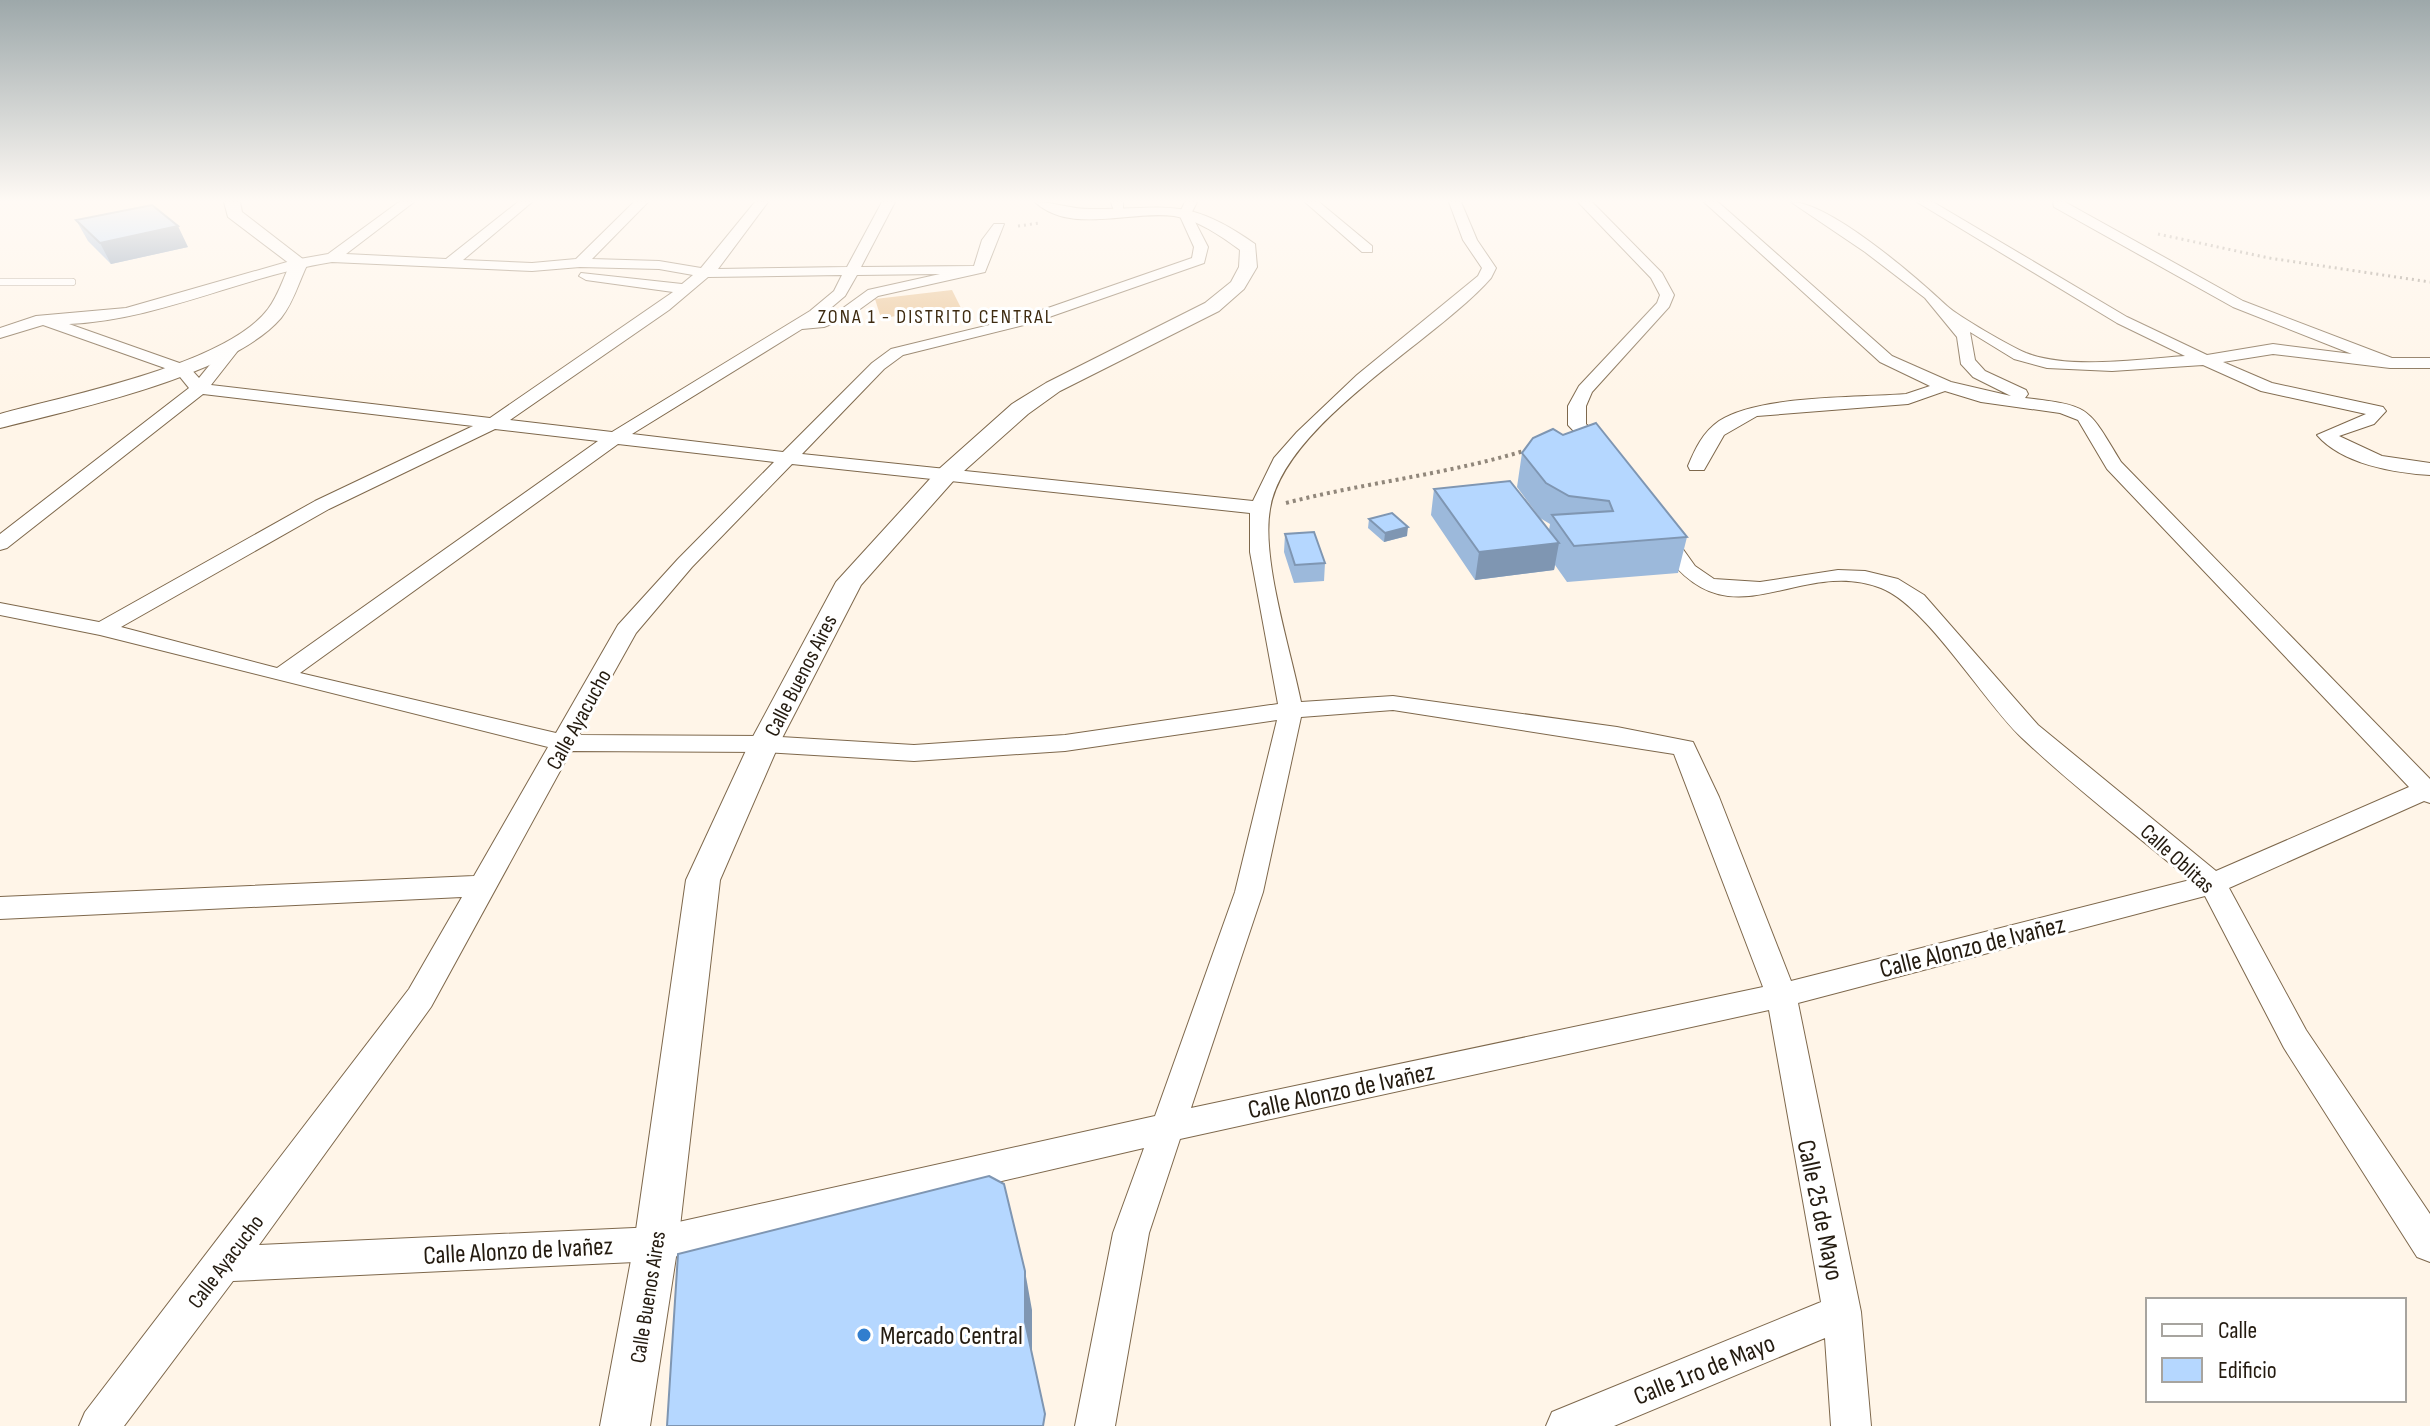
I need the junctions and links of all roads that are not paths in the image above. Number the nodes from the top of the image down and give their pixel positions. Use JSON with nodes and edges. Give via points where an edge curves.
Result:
{"nodes":[{"id":1,"x":280,"y":269,"type":"edge"},
{"id":2,"x":296,"y":269,"type":"edge"},
{"id":3,"x":543,"y":269,"type":"edge"},
{"id":4,"x":679,"y":269,"type":"edge"},
{"id":5,"x":707,"y":269,"type":"edge"},
{"id":6,"x":852,"y":269,"type":"edge"},
{"id":7,"x":980,"y":269,"type":"edge"},
{"id":8,"x":1174,"y":269,"type":"edge"},
{"id":9,"x":1247,"y":269,"type":"edge"},
{"id":10,"x":1489,"y":269,"type":"edge"},
{"id":11,"x":1650,"y":269,"type":"edge"},
{"id":12,"x":1785,"y":269,"type":"edge"},
{"id":13,"x":1896,"y":269,"type":"edge"},
{"id":14,"x":2035,"y":269,"type":"edge"},
{"id":15,"x":2174,"y":269,"type":"edge"},
{"id":16,"x":703,"y":273,"type":"junction"},
{"id":17,"x":849,"y":273,"type":"junction"},
{"id":18,"x":953,"y":273,"type":"junction"},
{"id":19,"x":0,"y":282,"type":"edge"},
{"id":20,"x":72,"y":282,"type":"dead end"},
{"id":21,"x":685,"y":289,"type":"junction"},
{"id":22,"x":1949,"y":313,"type":"junction"},
{"id":23,"x":0,"y":319,"type":"edge"},
{"id":24,"x":41,"y":321,"type":"junction"},
{"id":25,"x":795,"y":325,"type":"junction"},
{"id":26,"x":0,"y":333,"type":"edge"},
{"id":27,"x":232,"y":348,"type":"junction"},
{"id":28,"x":2205,"y":360,"type":"junction"},
{"id":29,"x":2390,"y":363,"type":"junction"},
{"id":30,"x":2430,"y":363,"type":"edge"},
{"id":31,"x":182,"y":369,"type":"junction"},
{"id":32,"x":1945,"y":386,"type":"junction"},
{"id":33,"x":199,"y":389,"type":"junction"},
{"id":34,"x":2064,"y":408,"type":"junction"},
{"id":35,"x":0,"y":421,"type":"edge"},
{"id":36,"x":494,"y":423,"type":"junction"},
{"id":37,"x":616,"y":437,"type":"junction"},
{"id":38,"x":787,"y":458,"type":"junction"},
{"id":39,"x":1616,"y":466,"type":"edge"},
{"id":40,"x":1697,"y":466,"type":"dead end"},
{"id":41,"x":2430,"y":469,"type":"edge"},
{"id":42,"x":947,"y":474,"type":"junction"},
{"id":43,"x":1260,"y":508,"type":"junction"},
{"id":44,"x":1656,"y":523,"type":"edge"},
{"id":45,"x":0,"y":544,"type":"edge"},
{"id":46,"x":0,"y":609,"type":"edge"},
{"id":47,"x":102,"y":629,"type":"junction"},
{"id":48,"x":281,"y":676,"type":"junction"},
{"id":49,"x":1291,"y":710,"type":"junction"},
{"id":50,"x":565,"y":743,"type":"junction"},
{"id":51,"x":764,"y":744,"type":"junction"},
{"id":52,"x":2428,"y":791,"type":"edge"},
{"id":53,"x":2213,"y":884,"type":"junction"},
{"id":54,"x":485,"y":886,"type":"junction"},
{"id":55,"x":0,"y":908,"type":"edge"},
{"id":56,"x":1781,"y":995,"type":"junction"},
{"id":57,"x":1165,"y":1128,"type":"junction"},
{"id":58,"x":656,"y":1244,"type":"junction"},
{"id":59,"x":2430,"y":1245,"type":"edge"},
{"id":60,"x":224,"y":1264,"type":"junction"},
{"id":61,"x":1842,"y":1312,"type":"junction"},
{"id":62,"x":99,"y":1426,"type":"edge"},
{"id":63,"x":625,"y":1426,"type":"edge"},
{"id":64,"x":1095,"y":1426,"type":"edge"},
{"id":65,"x":1566,"y":1426,"type":"edge"},
{"id":66,"x":1851,"y":1426,"type":"edge"}],
"edges":[{"from":1,"to":24,"type":"street","via":[[127,312]]},
{"from":2,"to":27,"type":"street","via":[[275,314]]},
{"from":3,"to":21,"type":"street"},
{"from":4,"to":16,"type":"street"},
{"from":5,"to":16,"type":"street"},
{"from":6,"to":17,"type":"street"},
{"from":7,"to":18,"type":"street"},
{"from":8,"to":38,"type":"street","name":"Calle Ayacucho","via":[[1027,320],[897,352]]},
{"from":9,"to":42,"type":"street","name":"Calle Buenos Aires","via":[[1238,285],[1212,307],[1020,409]]},
{"from":10,"to":43,"type":"street","via":[[1303,436],[1283,458]]},
{"from":11,"to":39,"type":"street","via":[[1667,295],[1664,304],[1585,390],[1577,406],[1577,425]]},
{"from":12,"to":32,"type":"street","via":[[1886,359]]},
{"from":13,"to":22,"type":"street"},
{"from":14,"to":28,"type":"street","via":[[2122,320]]},
{"from":15,"to":29,"type":"street","via":[[2238,304]]},
{"from":16,"to":17,"type":"street"},
{"from":16,"to":21,"type":"street"},
{"from":17,"to":18,"type":"street"},
{"from":17,"to":25,"type":"street","via":[[840,293]]},
{"from":18,"to":25,"type":"street","via":[[939,281],[873,293],[824,322]]},
{"from":19,"to":20,"type":"lane"},
{"from":21,"to":36,"type":"street"},
{"from":22,"to":28,"type":"street","via":[[2020,356],[2047,363],[2112,366]]},
{"from":22,"to":34,"type":"street","via":[[1965,336],[1967,361],[1979,374]]},
{"from":23,"to":24,"type":"street"},
{"from":24,"to":26,"type":"street"},
{"from":24,"to":31,"type":"street"},
{"from":25,"to":37,"type":"street"},
{"from":27,"to":31,"type":"street"},
{"from":27,"to":33,"type":"street"},
{"from":28,"to":29,"type":"street","via":[[2273,349]]},
{"from":28,"to":41,"type":"street","via":[[2267,387],[2377,411],[2362,424],[2326,435],[2381,462]]},
{"from":29,"to":30,"type":"street"},
{"from":31,"to":33,"type":"street"},
{"from":31,"to":35,"type":"street"},
{"from":32,"to":34,"type":"street","via":[[1981,397]]},
{"from":32,"to":40,"type":"street","via":[[1908,399],[1754,411],[1707,437]]},
{"from":33,"to":36,"type":"street"},
{"from":33,"to":45,"type":"street"},
{"from":34,"to":52,"type":"street","via":[[2085,417],[2114,465]]},
{"from":36,"to":37,"type":"street"},
{"from":36,"to":47,"type":"street","via":[[322,505]]},
{"from":37,"to":38,"type":"street"},
{"from":37,"to":48,"type":"street"},
{"from":38,"to":42,"type":"street"},
{"from":38,"to":50,"type":"street","name":"Calle Ayacucho","via":[[626,630]]},
{"from":42,"to":43,"type":"street"},
{"from":42,"to":51,"type":"street","name":"Calle Buenos Aires","via":[[849,582]]},
{"from":43,"to":49,"type":"street","via":[[1260,552]]},
{"from":44,"to":53,"type":"street","name":"Calle Oblitas","via":[[1689,571],[1707,584],[1763,587],[1835,576],[1896,584],[1916,600],[2029,731]]},
{"from":46,"to":47,"type":"street"},
{"from":47,"to":48,"type":"street"},
{"from":48,"to":50,"type":"street"},
{"from":49,"to":51,"type":"street","via":[[1065,743],[914,753]]},
{"from":49,"to":56,"type":"street","name":"Calle 25 de Mayo","via":[[1393,703],[1684,748]]},
{"from":49,"to":57,"type":"street","via":[[1249,892]]},
{"from":50,"to":51,"type":"street"},
{"from":50,"to":54,"type":"street","name":"Calle Ayacucho"},
{"from":51,"to":58,"type":"street","name":"Calle Buenos Aires","via":[[703,880]]},
{"from":52,"to":53,"type":"street","name":"Calle Alonzo de Ivañez"},
{"from":53,"to":56,"type":"street","name":"Calle Alonzo de Ivañez"},
{"from":53,"to":59,"type":"street","name":"Calle Oblitas","via":[[2295,1039]]},
{"from":54,"to":55,"type":"street"},
{"from":54,"to":60,"type":"street","name":"Calle Ayacucho","via":[[420,998]]},
{"from":56,"to":57,"type":"street","name":"Calle Alonzo de Ivañez"},
{"from":56,"to":61,"type":"street","name":"Calle 25 de Mayo"},
{"from":57,"to":58,"type":"street","name":"Calle Alonzo de Ivañez"},
{"from":57,"to":64,"type":"street","via":[[1131,1233]]},
{"from":58,"to":60,"type":"street","name":"Calle Alonzo de Ivañez"},
{"from":58,"to":63,"type":"street","name":"Calle Buenos Aires"},
{"from":60,"to":62,"type":"street","name":"Calle Ayacucho"},
{"from":61,"to":65,"type":"street","name":"Calle 1ro de Mayo"},
{"from":61,"to":66,"type":"street","name":"Calle 25 de Mayo"}]}
